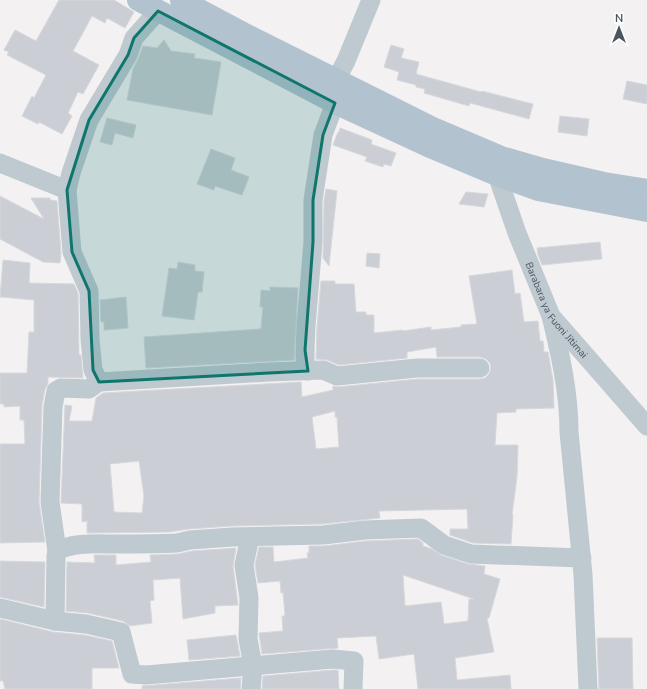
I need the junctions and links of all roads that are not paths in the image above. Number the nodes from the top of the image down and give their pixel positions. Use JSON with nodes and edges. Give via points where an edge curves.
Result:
{"nodes":[{"id":1,"x":138,"y":0,"type":"edge"},
{"id":2,"x":181,"y":0,"type":"edge"},
{"id":3,"x":371,"y":0,"type":"edge"},
{"id":4,"x":158,"y":11,"type":"junction"},
{"id":5,"x":336,"y":80,"type":"junction"},
{"id":6,"x":335,"y":103,"type":"junction"},
{"id":7,"x":0,"y":163,"type":"edge"},
{"id":8,"x":499,"y":166,"type":"junction"},
{"id":9,"x":67,"y":190,"type":"junction"},
{"id":10,"x":647,"y":190,"type":"edge"},
{"id":11,"x":647,"y":211,"type":"edge"},
{"id":12,"x":551,"y":316,"type":"junction"},
{"id":13,"x":480,"y":368,"type":"dead end"},
{"id":14,"x":308,"y":371,"type":"junction"},
{"id":15,"x":99,"y":382,"type":"junction"},
{"id":16,"x":647,"y":426,"type":"edge"},
{"id":17,"x":250,"y":537,"type":"junction"},
{"id":18,"x":57,"y":551,"type":"junction"},
{"id":19,"x":582,"y":558,"type":"junction"},
{"id":20,"x":0,"y":608,"type":"edge"},
{"id":21,"x":55,"y":621,"type":"junction"},
{"id":22,"x":253,"y":666,"type":"junction"},
{"id":23,"x":251,"y":689,"type":"edge"},
{"id":24,"x":353,"y":689,"type":"edge"},
{"id":25,"x":588,"y":689,"type":"edge"}],
"edges":[{"from":1,"to":4,"type":"main road"},
{"from":2,"to":5,"type":"main road"},
{"from":3,"to":5,"type":"street"},
{"from":4,"to":6,"type":"main road"},
{"from":4,"to":9,"type":"street","via":[[134,38],[128,56],[89,120]]},
{"from":5,"to":8,"type":"main road","via":[[435,129]]},
{"from":6,"to":8,"type":"main road","via":[[428,146]]},
{"from":6,"to":14,"type":"street","via":[[324,135],[313,200],[313,242],[305,338],[305,365]]},
{"from":7,"to":9,"type":"street"},
{"from":8,"to":10,"type":"main road","via":[[543,169]]},
{"from":8,"to":11,"type":"main road","via":[[538,190]]},
{"from":8,"to":12,"type":"street","name":"Barabara ya Fuoni Jitimai","via":[[517,233]]},
{"from":9,"to":15,"type":"street","via":[[72,252],[88,291],[93,370]]},
{"from":12,"to":16,"type":"street","name":"Barabara ya Fuoni Jitimai"},
{"from":12,"to":19,"type":"street","via":[[560,353],[569,415]]},
{"from":13,"to":14,"type":"street","via":[[417,368],[337,376],[323,370]]},
{"from":14,"to":15,"type":"street"},
{"from":15,"to":18,"type":"street","via":[[89,389],[61,388],[56,391],[53,407],[50,502]]},
{"from":17,"to":18,"type":"street","via":[[163,544],[92,544]]},
{"from":17,"to":19,"type":"street","via":[[421,528],[444,545],[471,554]]},
{"from":17,"to":22,"type":"street","via":[[244,565],[249,598],[248,639]]},
{"from":18,"to":21,"type":"street"},
{"from":19,"to":25,"type":"street"},
{"from":20,"to":21,"type":"street"},
{"from":21,"to":22,"type":"street","via":[[86,624],[121,632],[132,674]]},
{"from":22,"to":23,"type":"street"},
{"from":22,"to":24,"type":"street","via":[[333,659],[354,661]]}]}
